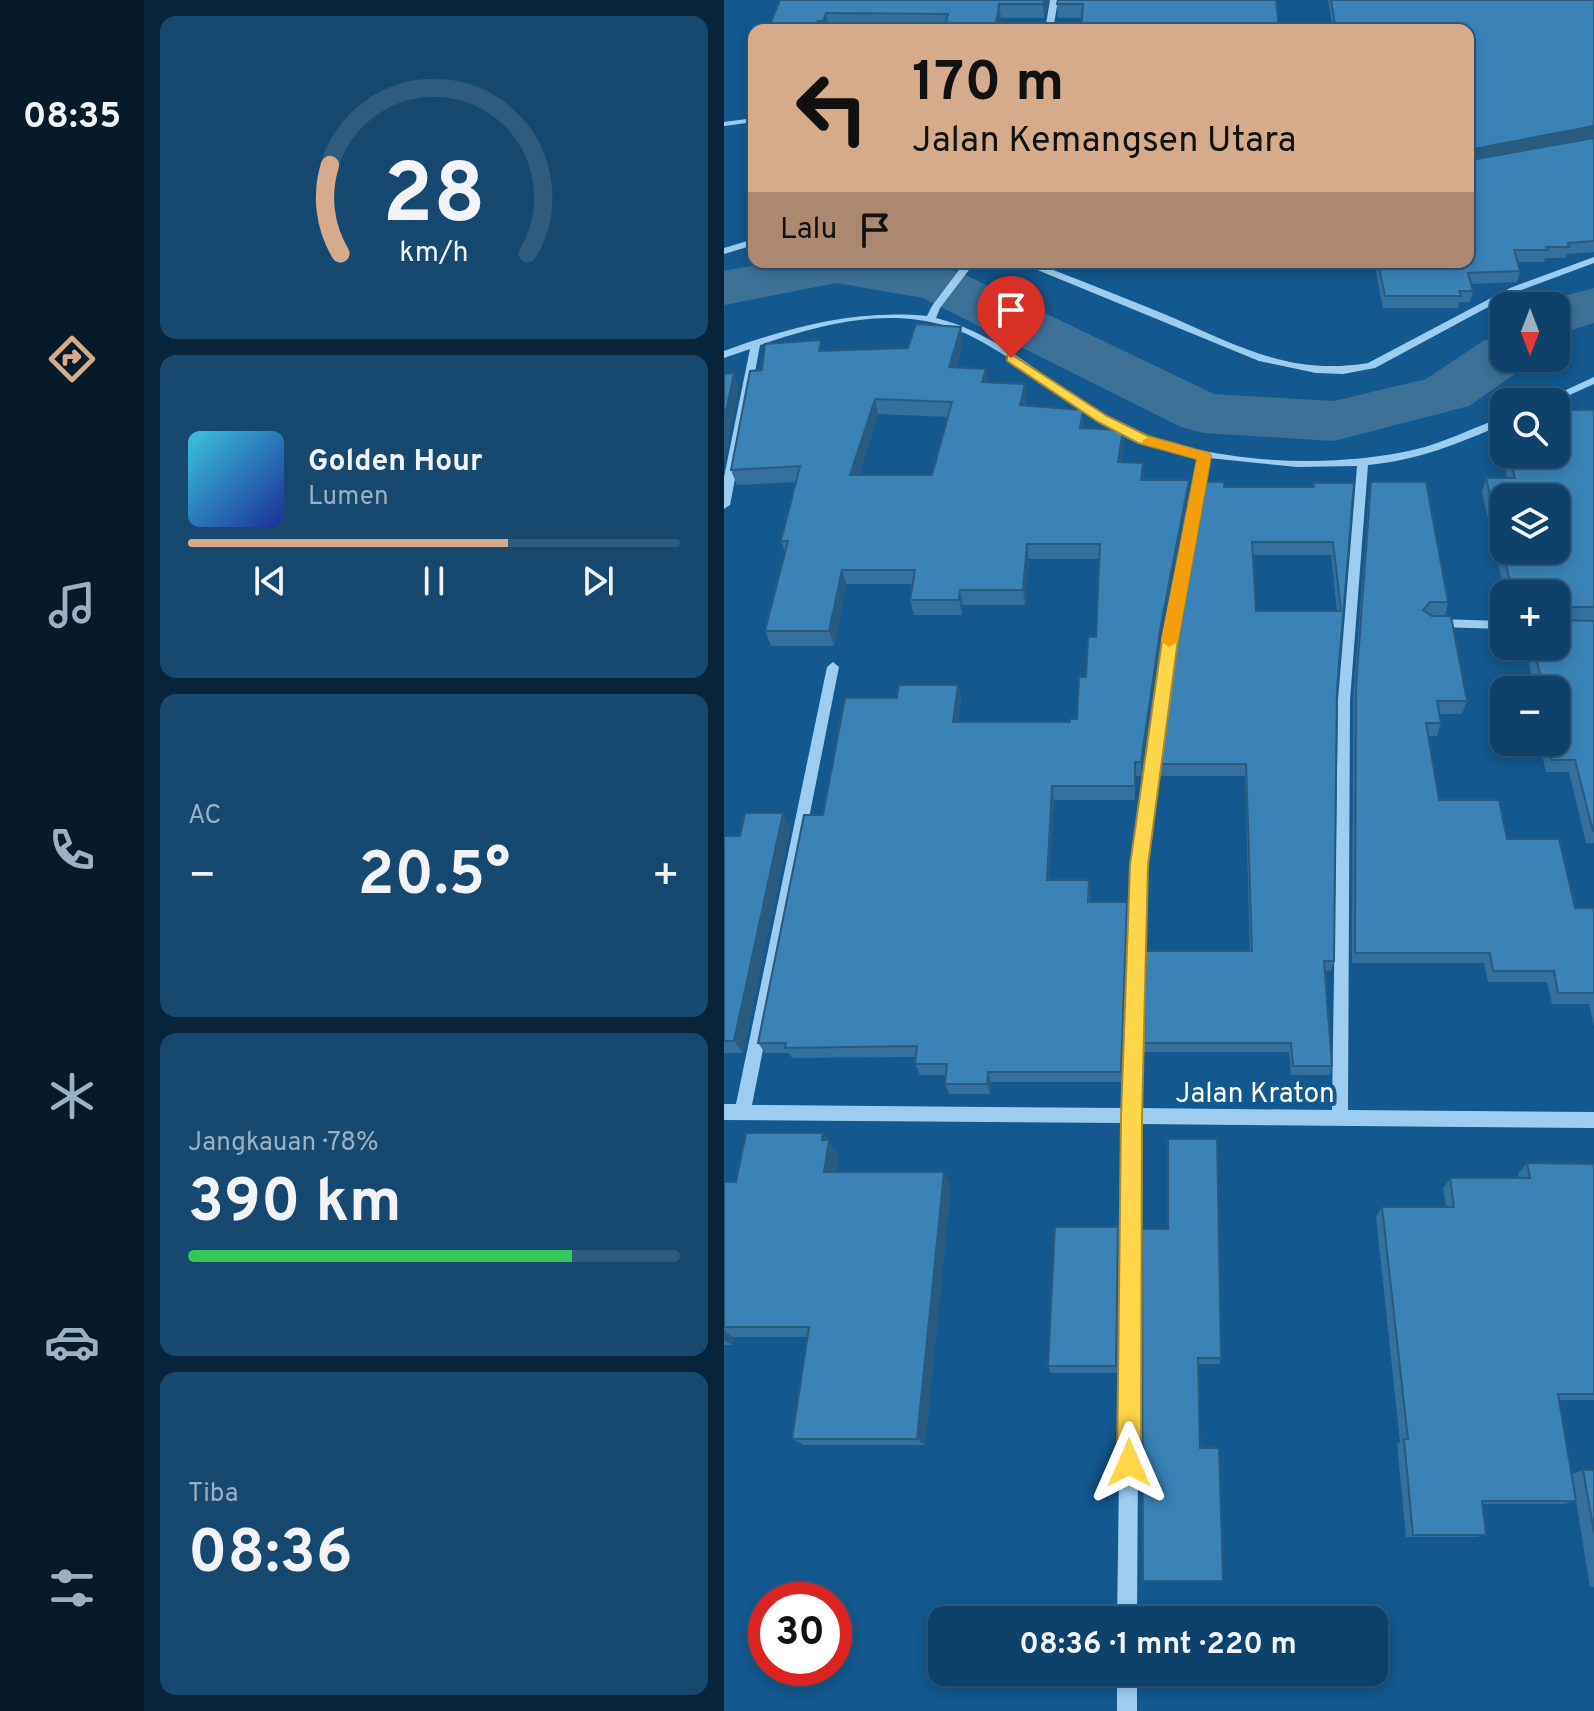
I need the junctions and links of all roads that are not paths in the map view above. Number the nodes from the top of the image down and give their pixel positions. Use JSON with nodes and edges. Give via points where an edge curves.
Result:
{"nodes":[{"id":1,"x":1054,"y":0,"type":"edge"},
{"id":2,"x":1050,"y":24,"type":"edge"},
{"id":3,"x":748,"y":121,"type":"edge"},
{"id":4,"x":724,"y":124,"type":"edge"},
{"id":5,"x":748,"y":244,"type":"edge"},
{"id":6,"x":724,"y":251,"type":"edge"},
{"id":7,"x":1594,"y":260,"type":"edge"},
{"id":8,"x":966,"y":268,"type":"edge"},
{"id":9,"x":1038,"y":268,"type":"edge"},
{"id":10,"x":933,"y":313,"type":"junction"},
{"id":11,"x":756,"y":342,"type":"junction"},
{"id":12,"x":724,"y":355,"type":"edge"},
{"id":13,"x":1594,"y":380,"type":"edge"},
{"id":14,"x":1570,"y":391,"type":"edge"},
{"id":15,"x":1490,"y":426,"type":"edge"},
{"id":16,"x":1204,"y":456,"type":"junction"},
{"id":17,"x":1363,"y":462,"type":"junction"},
{"id":18,"x":724,"y":505,"type":"edge"},
{"id":19,"x":1428,"y":622,"type":"edge"},
{"id":20,"x":1490,"y":624,"type":"edge"},
{"id":21,"x":833,"y":667,"type":"dead end"},
{"id":22,"x":743,"y":1111,"type":"junction"},
{"id":23,"x":724,"y":1112,"type":"edge"},
{"id":24,"x":1132,"y":1117,"type":"junction"},
{"id":25,"x":1340,"y":1118,"type":"junction"},
{"id":26,"x":1594,"y":1120,"type":"edge"},
{"id":27,"x":1127,"y":1606,"type":"edge"},
{"id":28,"x":1127,"y":1686,"type":"edge"},
{"id":29,"x":1127,"y":1711,"type":"edge"}],
"edges":[{"from":1,"to":2,"type":"street"},
{"from":3,"to":4,"type":"street"},
{"from":5,"to":6,"type":"street"},
{"from":7,"to":9,"type":"street","via":[[1513,290],[1371,366],[1351,371],[1300,368],[1244,354]]},
{"from":8,"to":10,"type":"street"},
{"from":10,"to":11,"type":"street","via":[[825,321]]},
{"from":10,"to":16,"type":"street","via":[[1102,419],[1143,440]]},
{"from":11,"to":12,"type":"street"},
{"from":11,"to":18,"type":"street"},
{"from":13,"to":14,"type":"street"},
{"from":15,"to":17,"type":"street","via":[[1412,454]]},
{"from":16,"to":17,"type":"street"},
{"from":16,"to":24,"type":"street","via":[[1170,640],[1139,865]]},
{"from":17,"to":25,"type":"street","via":[[1344,700]]},
{"from":19,"to":20,"type":"street"},
{"from":21,"to":22,"type":"street"},
{"from":22,"to":23,"type":"street","name":"Jalan Kraton"},
{"from":22,"to":24,"type":"street","name":"Jalan Kraton"},
{"from":24,"to":25,"type":"street","name":"Jalan Kraton"},
{"from":24,"to":27,"type":"street"},
{"from":25,"to":26,"type":"street","name":"Jalan Kraton"},
{"from":28,"to":29,"type":"street"}]}
